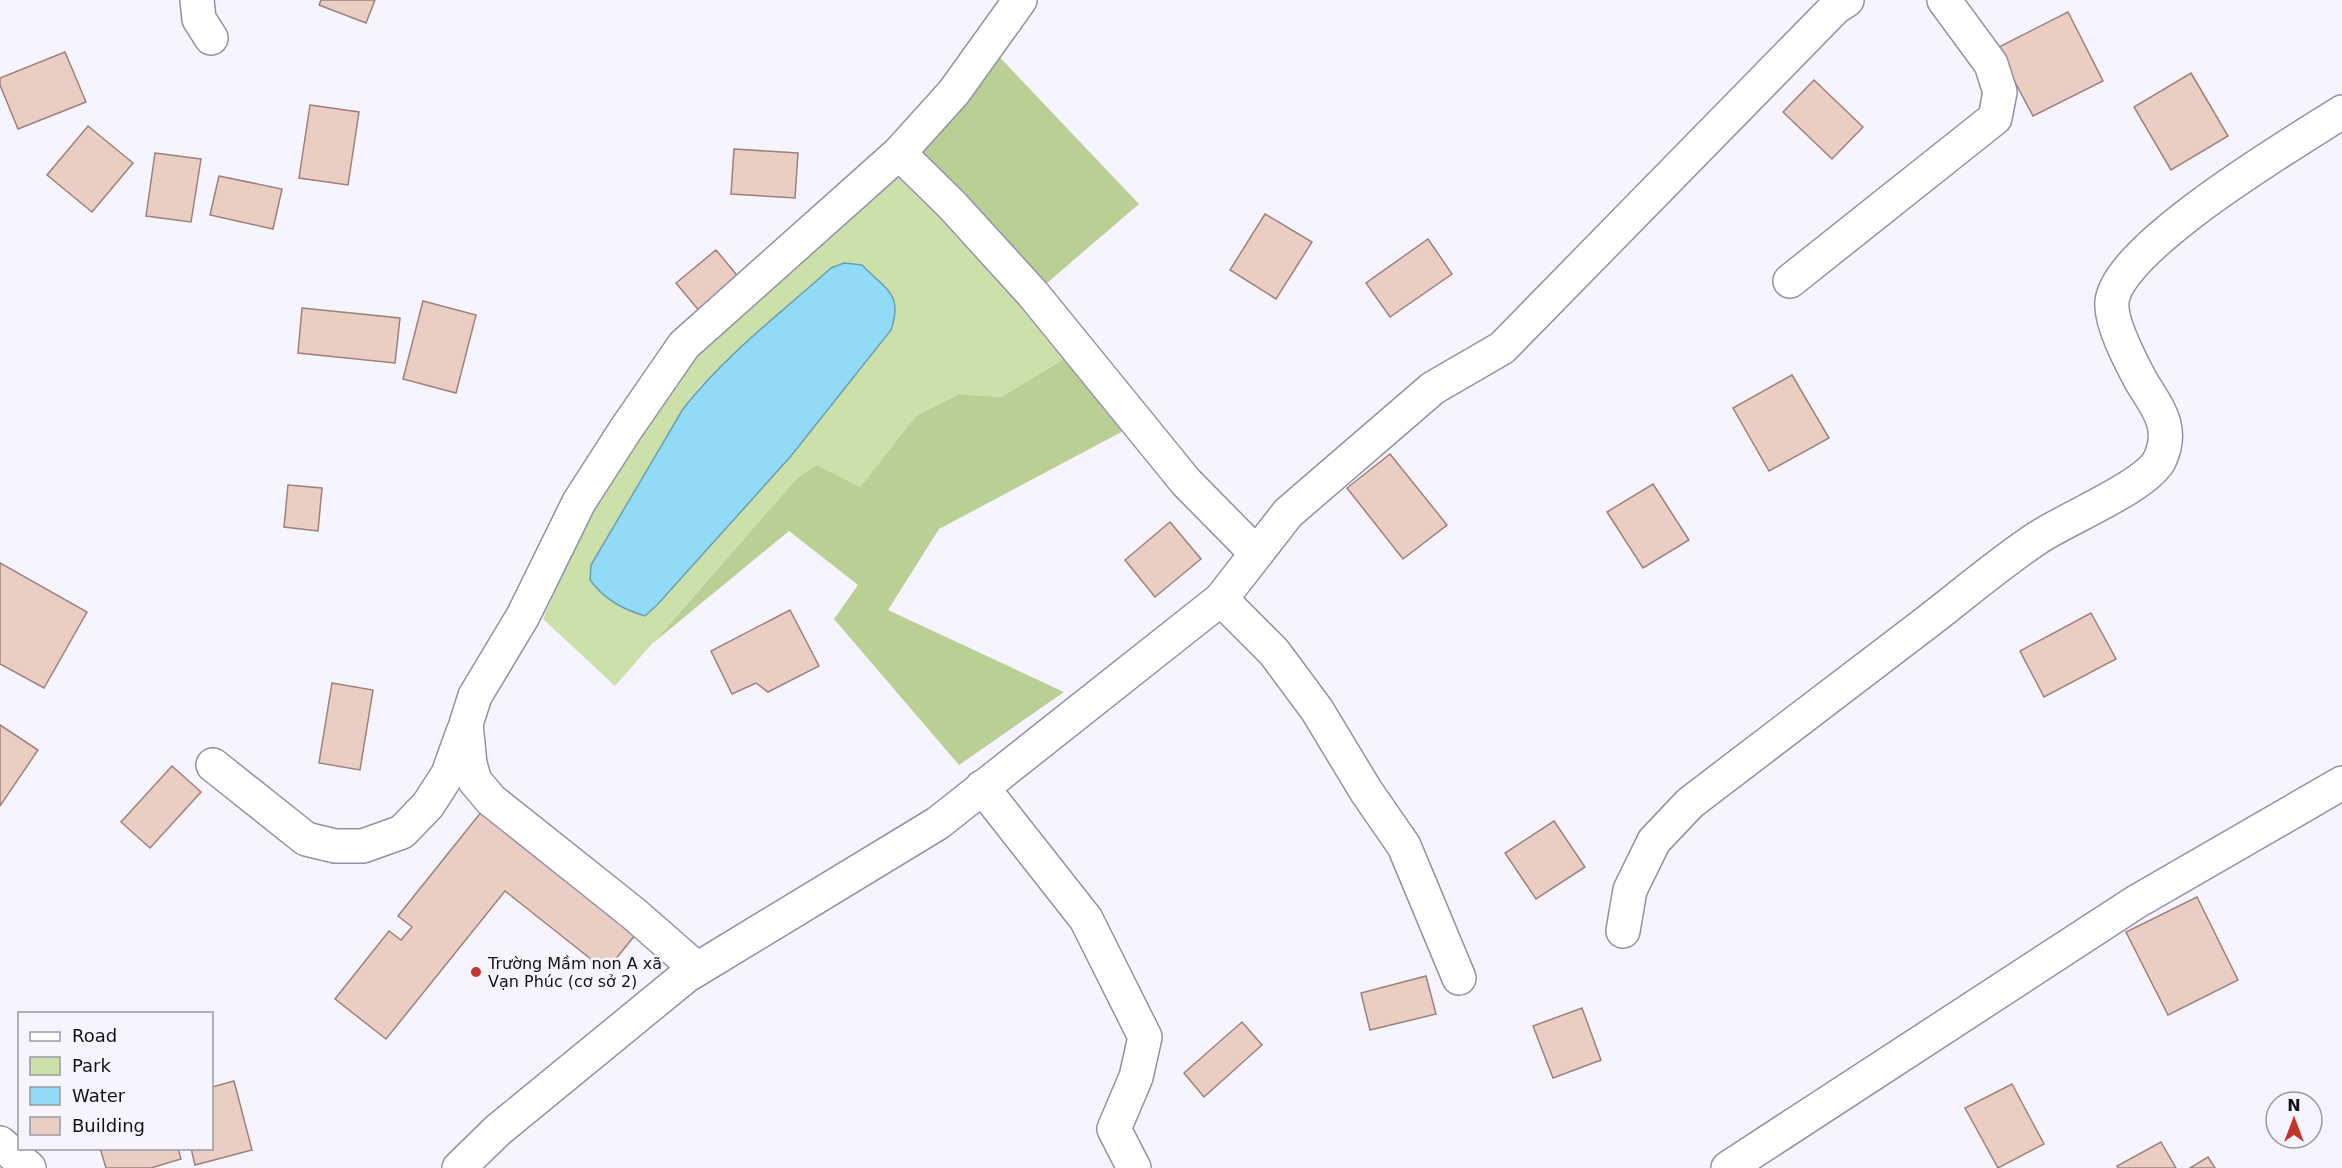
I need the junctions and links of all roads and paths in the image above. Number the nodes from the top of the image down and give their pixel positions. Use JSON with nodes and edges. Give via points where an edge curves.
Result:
{"nodes":[{"id":1,"x":197,"y":0,"type":"edge"},
{"id":2,"x":1020,"y":0,"type":"edge"},
{"id":3,"x":1944,"y":0,"type":"edge"},
{"id":4,"x":1837,"y":2,"type":"edge"},
{"id":5,"x":211,"y":38,"type":"dead end"},
{"id":6,"x":2342,"y":112,"type":"edge"},
{"id":7,"x":899,"y":153,"type":"junction"},
{"id":8,"x":1790,"y":281,"type":"dead end"},
{"id":9,"x":1256,"y":553,"type":"junction"},
{"id":10,"x":1221,"y":598,"type":"junction"},
{"id":11,"x":466,"y":724,"type":"junction"},
{"id":12,"x":213,"y":765,"type":"dead end"},
{"id":13,"x":2342,"y":783,"type":"edge"},
{"id":14,"x":982,"y":787,"type":"junction"},
{"id":15,"x":1623,"y":931,"type":"dead end"},
{"id":16,"x":697,"y":969,"type":"junction"},
{"id":17,"x":1459,"y":978,"type":"dead end"},
{"id":18,"x":0,"y":1143,"type":"edge"},
{"id":19,"x":29,"y":1168,"type":"edge"},
{"id":20,"x":459,"y":1168,"type":"edge"},
{"id":21,"x":1134,"y":1168,"type":"edge"},
{"id":22,"x":1728,"y":1168,"type":"edge"}],
"edges":[{"from":1,"to":5,"type":"street","via":[[199,19]]},
{"from":2,"to":7,"type":"street","via":[[954,92]]},
{"from":3,"to":8,"type":"street","via":[[1991,64],[2000,92],[1995,118]]},
{"from":4,"to":9,"type":"street","via":[[1502,348],[1433,388],[1288,513]]},
{"from":6,"to":15,"type":"street","via":[[2231,183],[2163,235],[2132,264],[2116,288],[2112,301],[2117,329],[2141,380],[2162,412],[2160,460],[2145,476],[2037,538],[1689,803],[1653,841],[1630,890]]},
{"from":7,"to":9,"type":"street","via":[[952,204],[1186,482]]},
{"from":7,"to":11,"type":"street","via":[[684,345],[579,502],[523,616],[486,673]]},
{"from":9,"to":10,"type":"street"},
{"from":10,"to":14,"type":"street"},
{"from":10,"to":17,"type":"street","via":[[1274,652],[1311,702],[1404,846]]},
{"from":11,"to":12,"type":"street","via":[[448,774],[428,805],[402,832],[363,846],[335,846],[306,839]]},
{"from":11,"to":16,"type":"street","via":[[470,764],[483,792]]},
{"from":13,"to":22,"type":"street","via":[[2136,902]]},
{"from":14,"to":16,"type":"street","via":[[938,823]]},
{"from":14,"to":21,"type":"street","via":[[1086,919],[1145,1037],[1136,1077],[1114,1129]]},
{"from":16,"to":20,"type":"street","via":[[498,1130]]},
{"from":18,"to":19,"type":"street"}]}
